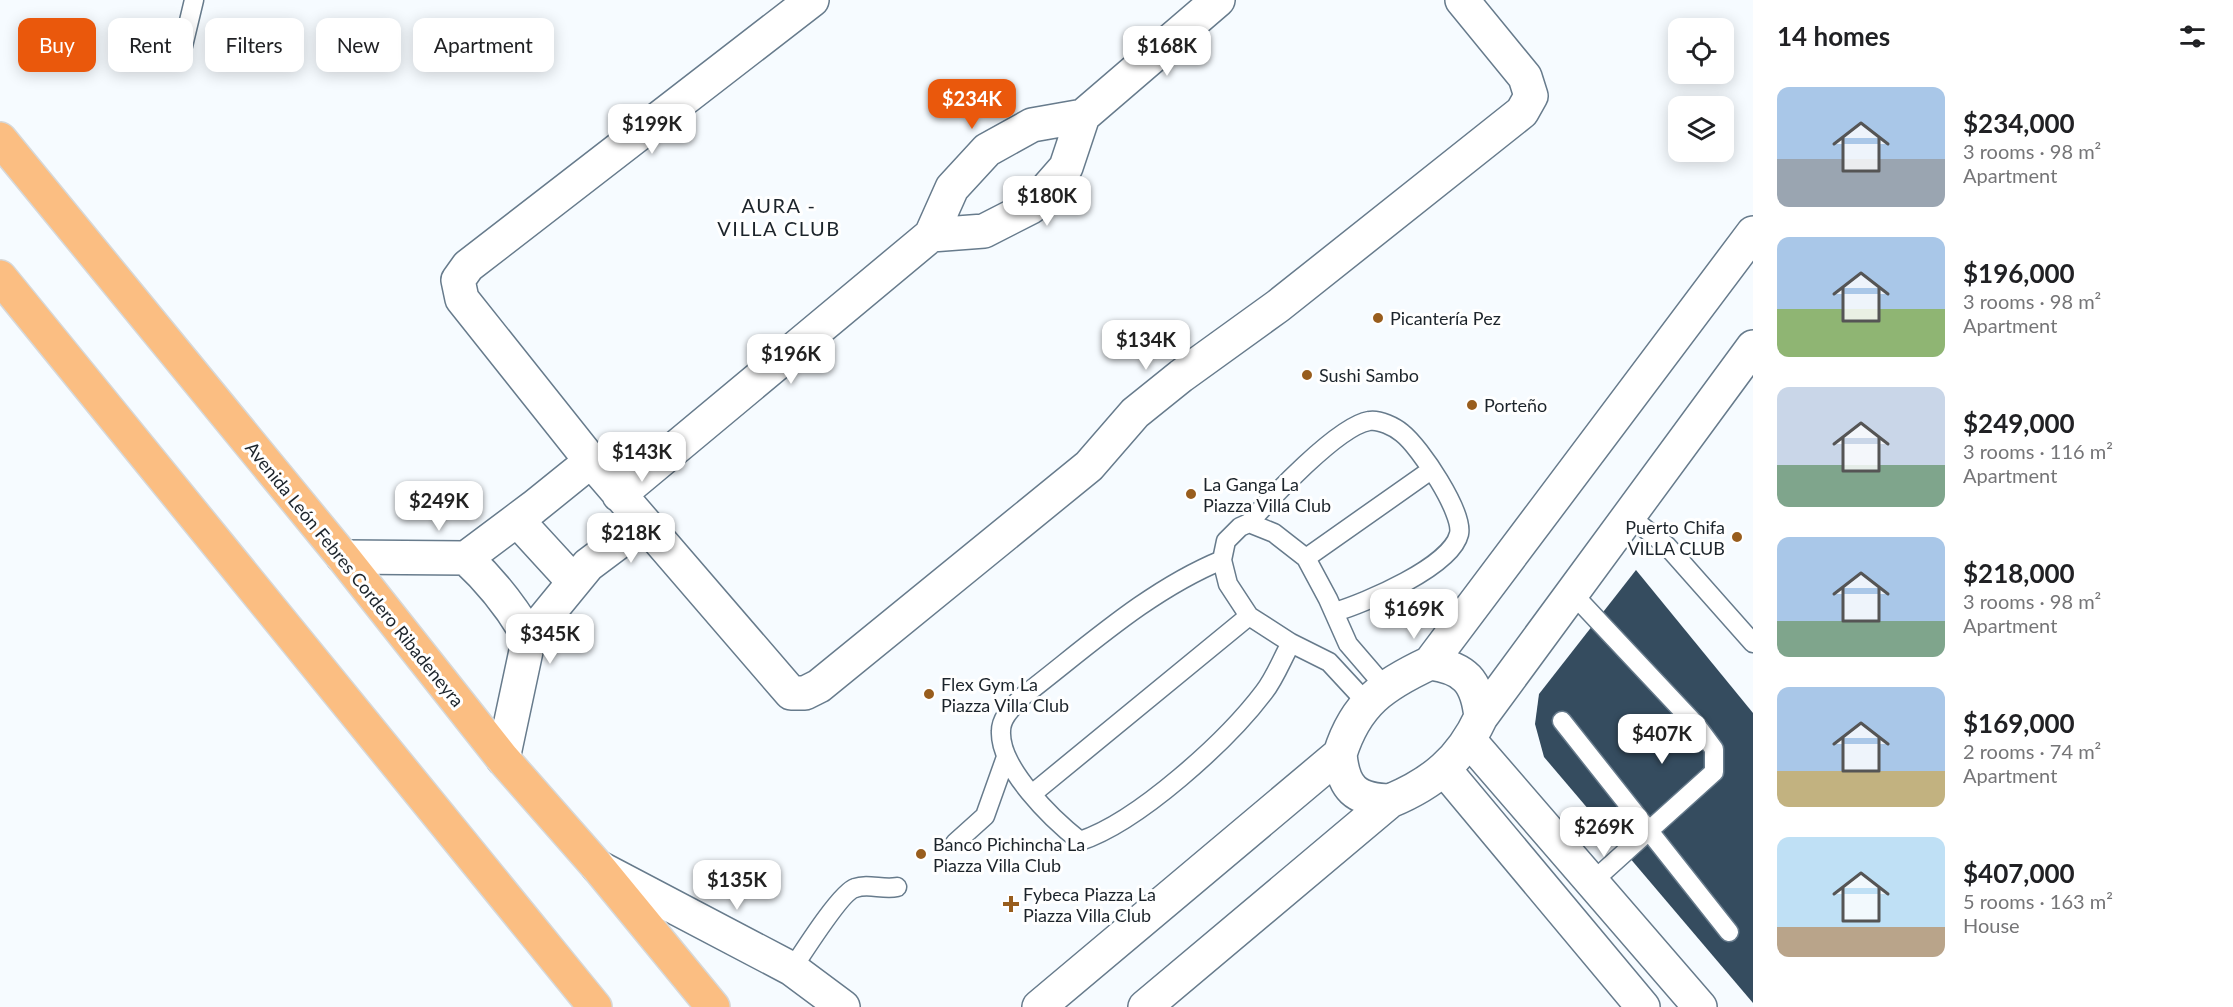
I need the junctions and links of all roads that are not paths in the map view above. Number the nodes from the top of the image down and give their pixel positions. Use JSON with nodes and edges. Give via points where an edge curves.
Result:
{"nodes":[{"id":1,"x":194,"y":0,"type":"edge"},
{"id":2,"x":1218,"y":0,"type":"edge"},
{"id":3,"x":1462,"y":0,"type":"edge"},
{"id":4,"x":801,"y":3,"type":"edge"},
{"id":5,"x":190,"y":18,"type":"edge"},
{"id":6,"x":1083,"y":116,"type":"junction"},
{"id":7,"x":0,"y":139,"type":"edge"},
{"id":8,"x":1753,"y":233,"type":"edge"},
{"id":9,"x":930,"y":235,"type":"junction"},
{"id":10,"x":0,"y":277,"type":"edge"},
{"id":11,"x":1753,"y":347,"type":"edge"},
{"id":12,"x":591,"y":461,"type":"junction"},
{"id":13,"x":1431,"y":470,"type":"junction"},
{"id":14,"x":619,"y":495,"type":"junction"},
{"id":15,"x":1629,"y":516,"type":"junction"},
{"id":16,"x":517,"y":520,"type":"junction"},
{"id":17,"x":644,"y":523,"type":"junction"},
{"id":18,"x":1248,"y":523,"type":"junction"},
{"id":19,"x":343,"y":557,"type":"junction"},
{"id":20,"x":466,"y":558,"type":"junction"},
{"id":21,"x":1306,"y":558,"type":"junction"},
{"id":22,"x":1222,"y":560,"type":"junction"},
{"id":23,"x":573,"y":581,"type":"junction"},
{"id":24,"x":1572,"y":593,"type":"junction"},
{"id":25,"x":1335,"y":612,"type":"junction"},
{"id":26,"x":1250,"y":616,"type":"junction"},
{"id":27,"x":529,"y":637,"type":"junction"},
{"id":28,"x":1291,"y":643,"type":"junction"},
{"id":29,"x":1753,"y":643,"type":"edge"},
{"id":30,"x":1430,"y":663,"type":"junction"},
{"id":31,"x":1375,"y":695,"type":"junction"},
{"id":32,"x":1562,"y":721,"type":"dead end"},
{"id":33,"x":1475,"y":729,"type":"junction"},
{"id":34,"x":1340,"y":754,"type":"junction"},
{"id":35,"x":1006,"y":758,"type":"junction"},
{"id":36,"x":503,"y":759,"type":"junction"},
{"id":37,"x":1444,"y":769,"type":"junction"},
{"id":38,"x":1032,"y":794,"type":"junction"},
{"id":39,"x":1390,"y":801,"type":"junction"},
{"id":40,"x":1648,"y":830,"type":"junction"},
{"id":41,"x":955,"y":843,"type":"dead end"},
{"id":42,"x":598,"y":867,"type":"junction"},
{"id":43,"x":1592,"y":882,"type":"junction"},
{"id":44,"x":897,"y":888,"type":"dead end"},
{"id":45,"x":1729,"y":932,"type":"dead end"},
{"id":46,"x":792,"y":969,"type":"junction"},
{"id":47,"x":595,"y":1007,"type":"edge"},
{"id":48,"x":713,"y":1007,"type":"edge"},
{"id":49,"x":843,"y":1007,"type":"edge"},
{"id":50,"x":1039,"y":1007,"type":"edge"},
{"id":51,"x":1145,"y":1007,"type":"edge"},
{"id":52,"x":1643,"y":1007,"type":"edge"},
{"id":53,"x":1700,"y":1007,"type":"edge"}],
"edges":[{"from":1,"to":5,"type":"lane"},
{"from":2,"to":6,"type":"street"},
{"from":3,"to":17,"type":"street","via":[[1525,77],[1531,96],[1522,112],[1278,306],[1135,413],[1089,465],[819,686],[805,693],[791,693]]},
{"from":4,"to":12,"type":"street","via":[[468,266],[458,280],[462,299]]},
{"from":6,"to":9,"type":"street","via":[[1032,125],[987,150],[952,188]]},
{"from":6,"to":9,"type":"street","via":[[1066,167],[1031,207],[984,231]]},
{"from":7,"to":19,"type":"highway","name":"Avenida León Febres Cordero Ribadeneyra"},
{"from":8,"to":30,"type":"street"},
{"from":9,"to":14,"type":"street"},
{"from":10,"to":47,"type":"highway"},
{"from":11,"to":15,"type":"street"},
{"from":12,"to":14,"type":"street"},
{"from":12,"to":16,"type":"street"},
{"from":13,"to":18,"type":"lane","via":[[1404,434],[1370,421],[1348,430]]},
{"from":13,"to":21,"type":"lane"},
{"from":13,"to":25,"type":"lane","via":[[1457,512],[1460,527],[1455,543],[1426,569],[1389,591]]},
{"from":14,"to":17,"type":"street"},
{"from":15,"to":24,"type":"street"},
{"from":15,"to":29,"type":"lane","via":[[1667,546]]},
{"from":16,"to":20,"type":"street"},
{"from":16,"to":23,"type":"street"},
{"from":17,"to":23,"type":"street","via":[[592,560]]},
{"from":18,"to":21,"type":"lane","via":[[1274,533]]},
{"from":18,"to":22,"type":"lane","via":[[1226,541]]},
{"from":19,"to":20,"type":"street"},
{"from":19,"to":36,"type":"highway","name":"Avenida León Febres Cordero Ribadeneyra"},
{"from":20,"to":27,"type":"street","via":[[498,589]]},
{"from":21,"to":25,"type":"lane"},
{"from":22,"to":26,"type":"lane","via":[[1228,584]]},
{"from":22,"to":35,"type":"lane","via":[[1157,593],[1022,697],[1007,713],[1000,731]]},
{"from":23,"to":27,"type":"street"},
{"from":24,"to":33,"type":"street"},
{"from":24,"to":40,"type":"lane","via":[[1714,749],[1714,772]]},
{"from":25,"to":31,"type":"lane"},
{"from":26,"to":28,"type":"lane"},
{"from":26,"to":38,"type":"lane"},
{"from":27,"to":36,"type":"street"},
{"from":28,"to":31,"type":"lane","via":[[1329,662]]},
{"from":28,"to":38,"type":"lane","via":[[1266,690],[1238,724],[1200,759],[1103,834],[1080,841]]},
{"from":30,"to":31,"type":"street"},
{"from":30,"to":33,"type":"street","via":[[1451,666],[1468,678],[1478,696]]},
{"from":31,"to":34,"type":"street","via":[[1348,728]]},
{"from":32,"to":40,"type":"lane"},
{"from":33,"to":37,"type":"street"},
{"from":33,"to":43,"type":"street"},
{"from":34,"to":39,"type":"street","via":[[1342,774],[1353,791],[1370,801]]},
{"from":34,"to":50,"type":"street"},
{"from":35,"to":38,"type":"lane"},
{"from":35,"to":41,"type":"lane","via":[[985,816]]},
{"from":36,"to":42,"type":"highway","name":"Avenida León Febres Cordero Ribadeneyra"},
{"from":37,"to":39,"type":"street"},
{"from":37,"to":52,"type":"street"},
{"from":39,"to":51,"type":"street"},
{"from":40,"to":43,"type":"lane"},
{"from":40,"to":45,"type":"lane"},
{"from":42,"to":46,"type":"street"},
{"from":42,"to":48,"type":"highway","name":"Avenida León Febres Cordero Ribadeneyra"},
{"from":43,"to":53,"type":"street"},
{"from":44,"to":46,"type":"lane","via":[[864,886],[848,892]]},
{"from":46,"to":49,"type":"street"}]}
